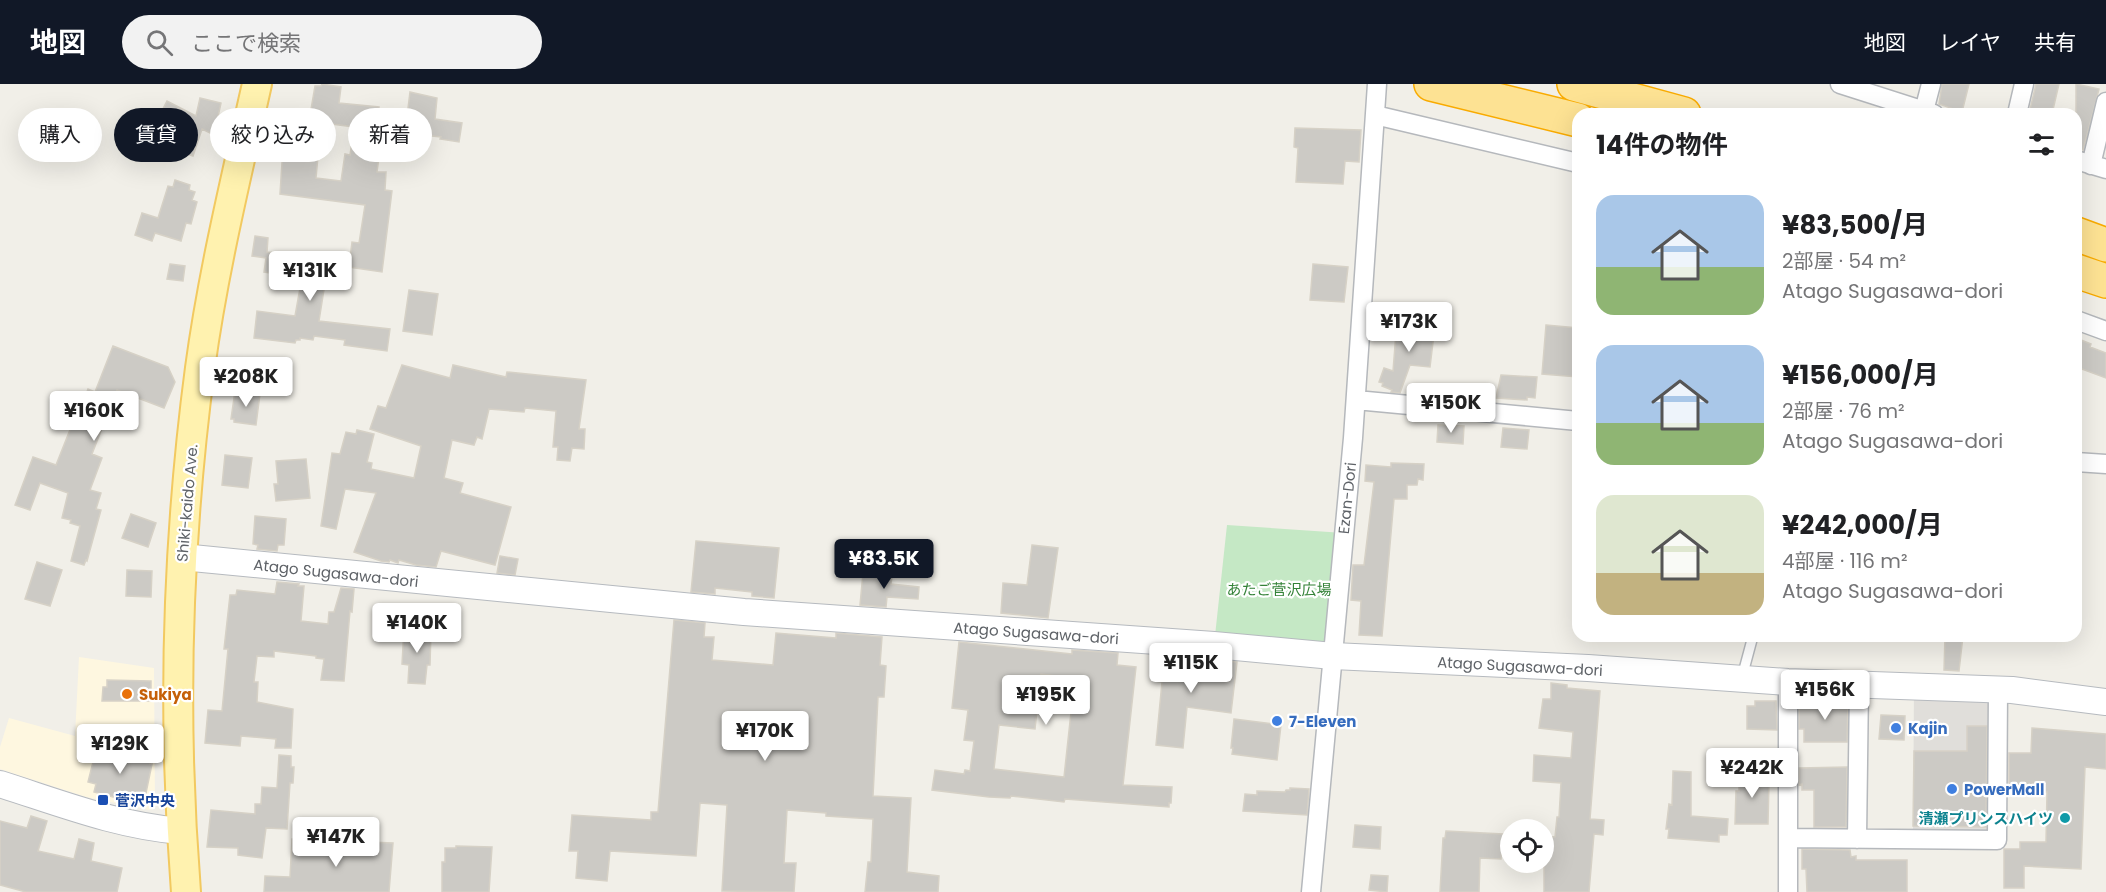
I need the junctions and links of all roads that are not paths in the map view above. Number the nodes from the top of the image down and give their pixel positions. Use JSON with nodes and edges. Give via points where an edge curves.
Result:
{"nodes":[{"id":1,"x":257,"y":84,"type":"edge"},
{"id":2,"x":1377,"y":84,"type":"edge"},
{"id":3,"x":1431,"y":84,"type":"edge"},
{"id":4,"x":1574,"y":84,"type":"edge"},
{"id":5,"x":1840,"y":84,"type":"edge"},
{"id":6,"x":1931,"y":84,"type":"edge"},
{"id":7,"x":2024,"y":84,"type":"edge"},
{"id":8,"x":2106,"y":102,"type":"edge"},
{"id":9,"x":1662,"y":108,"type":"edge"},
{"id":10,"x":1916,"y":108,"type":"edge"},
{"id":11,"x":1929,"y":108,"type":"edge"},
{"id":12,"x":2018,"y":108,"type":"edge"},
{"id":13,"x":1376,"y":109,"type":"junction"},
{"id":14,"x":1572,"y":119,"type":"edge"},
{"id":15,"x":1572,"y":161,"type":"edge"},
{"id":16,"x":2091,"y":165,"type":"edge"},
{"id":17,"x":2082,"y":236,"type":"edge"},
{"id":18,"x":2106,"y":245,"type":"edge"},
{"id":19,"x":2082,"y":273,"type":"edge"},
{"id":20,"x":2106,"y":281,"type":"edge"},
{"id":21,"x":2082,"y":322,"type":"edge"},
{"id":22,"x":2106,"y":331,"type":"edge"},
{"id":23,"x":1356,"y":400,"type":"junction"},
{"id":24,"x":1572,"y":420,"type":"edge"},
{"id":25,"x":2082,"y":463,"type":"edge"},
{"id":26,"x":2106,"y":465,"type":"edge"},
{"id":27,"x":182,"y":557,"type":"junction"},
{"id":28,"x":1752,"y":642,"type":"edge"},
{"id":29,"x":1333,"y":656,"type":"junction"},
{"id":30,"x":1742,"y":680,"type":"junction"},
{"id":31,"x":1788,"y":682,"type":"junction"},
{"id":32,"x":1859,"y":685,"type":"junction"},
{"id":33,"x":1998,"y":690,"type":"junction"},
{"id":34,"x":2106,"y":702,"type":"edge"},
{"id":35,"x":0,"y":784,"type":"edge"},
{"id":36,"x":181,"y":831,"type":"junction"},
{"id":37,"x":1789,"y":838,"type":"junction"},
{"id":38,"x":1857,"y":839,"type":"junction"},
{"id":39,"x":186,"y":892,"type":"edge"},
{"id":40,"x":1311,"y":892,"type":"edge"},
{"id":41,"x":1788,"y":892,"type":"edge"}],
"edges":[{"from":1,"to":27,"type":"main road","name":"Shiki-kaido Ave.","via":[[200,367]]},
{"from":2,"to":13,"type":"street"},
{"from":3,"to":14,"type":"highway"},
{"from":4,"to":9,"type":"highway"},
{"from":5,"to":10,"type":"street"},
{"from":6,"to":11,"type":"street"},
{"from":7,"to":12,"type":"street"},
{"from":8,"to":16,"type":"street"},
{"from":13,"to":15,"type":"street"},
{"from":13,"to":23,"type":"street","name":"Ezan-Dori"},
{"from":17,"to":18,"type":"highway"},
{"from":19,"to":20,"type":"highway"},
{"from":21,"to":22,"type":"street"},
{"from":23,"to":24,"type":"street"},
{"from":23,"to":29,"type":"street","name":"Ezan-Dori"},
{"from":25,"to":26,"type":"street"},
{"from":27,"to":29,"type":"street","name":"Atago Sugasawa-dori","via":[[744,612]]},
{"from":27,"to":36,"type":"main road","name":"Shiki-kaido Ave.","via":[[177,724]]},
{"from":28,"to":30,"type":"lane"},
{"from":29,"to":30,"type":"street","name":"Atago Sugasawa-dori"},
{"from":29,"to":40,"type":"street","name":"Ezan-Dori"},
{"from":30,"to":31,"type":"street","name":"Atago Sugasawa-dori"},
{"from":31,"to":32,"type":"street","name":"Atago Sugasawa-dori"},
{"from":31,"to":37,"type":"street"},
{"from":32,"to":33,"type":"street","name":"Atago Sugasawa-dori"},
{"from":32,"to":38,"type":"street"},
{"from":33,"to":34,"type":"street","name":"Atago Sugasawa-dori"},
{"from":33,"to":38,"type":"street","via":[[1997,840]]},
{"from":35,"to":36,"type":"street","via":[[104,817]]},
{"from":36,"to":39,"type":"main road","name":"Shiki-kaido Ave."},
{"from":37,"to":38,"type":"street"},
{"from":37,"to":41,"type":"street"}]}
